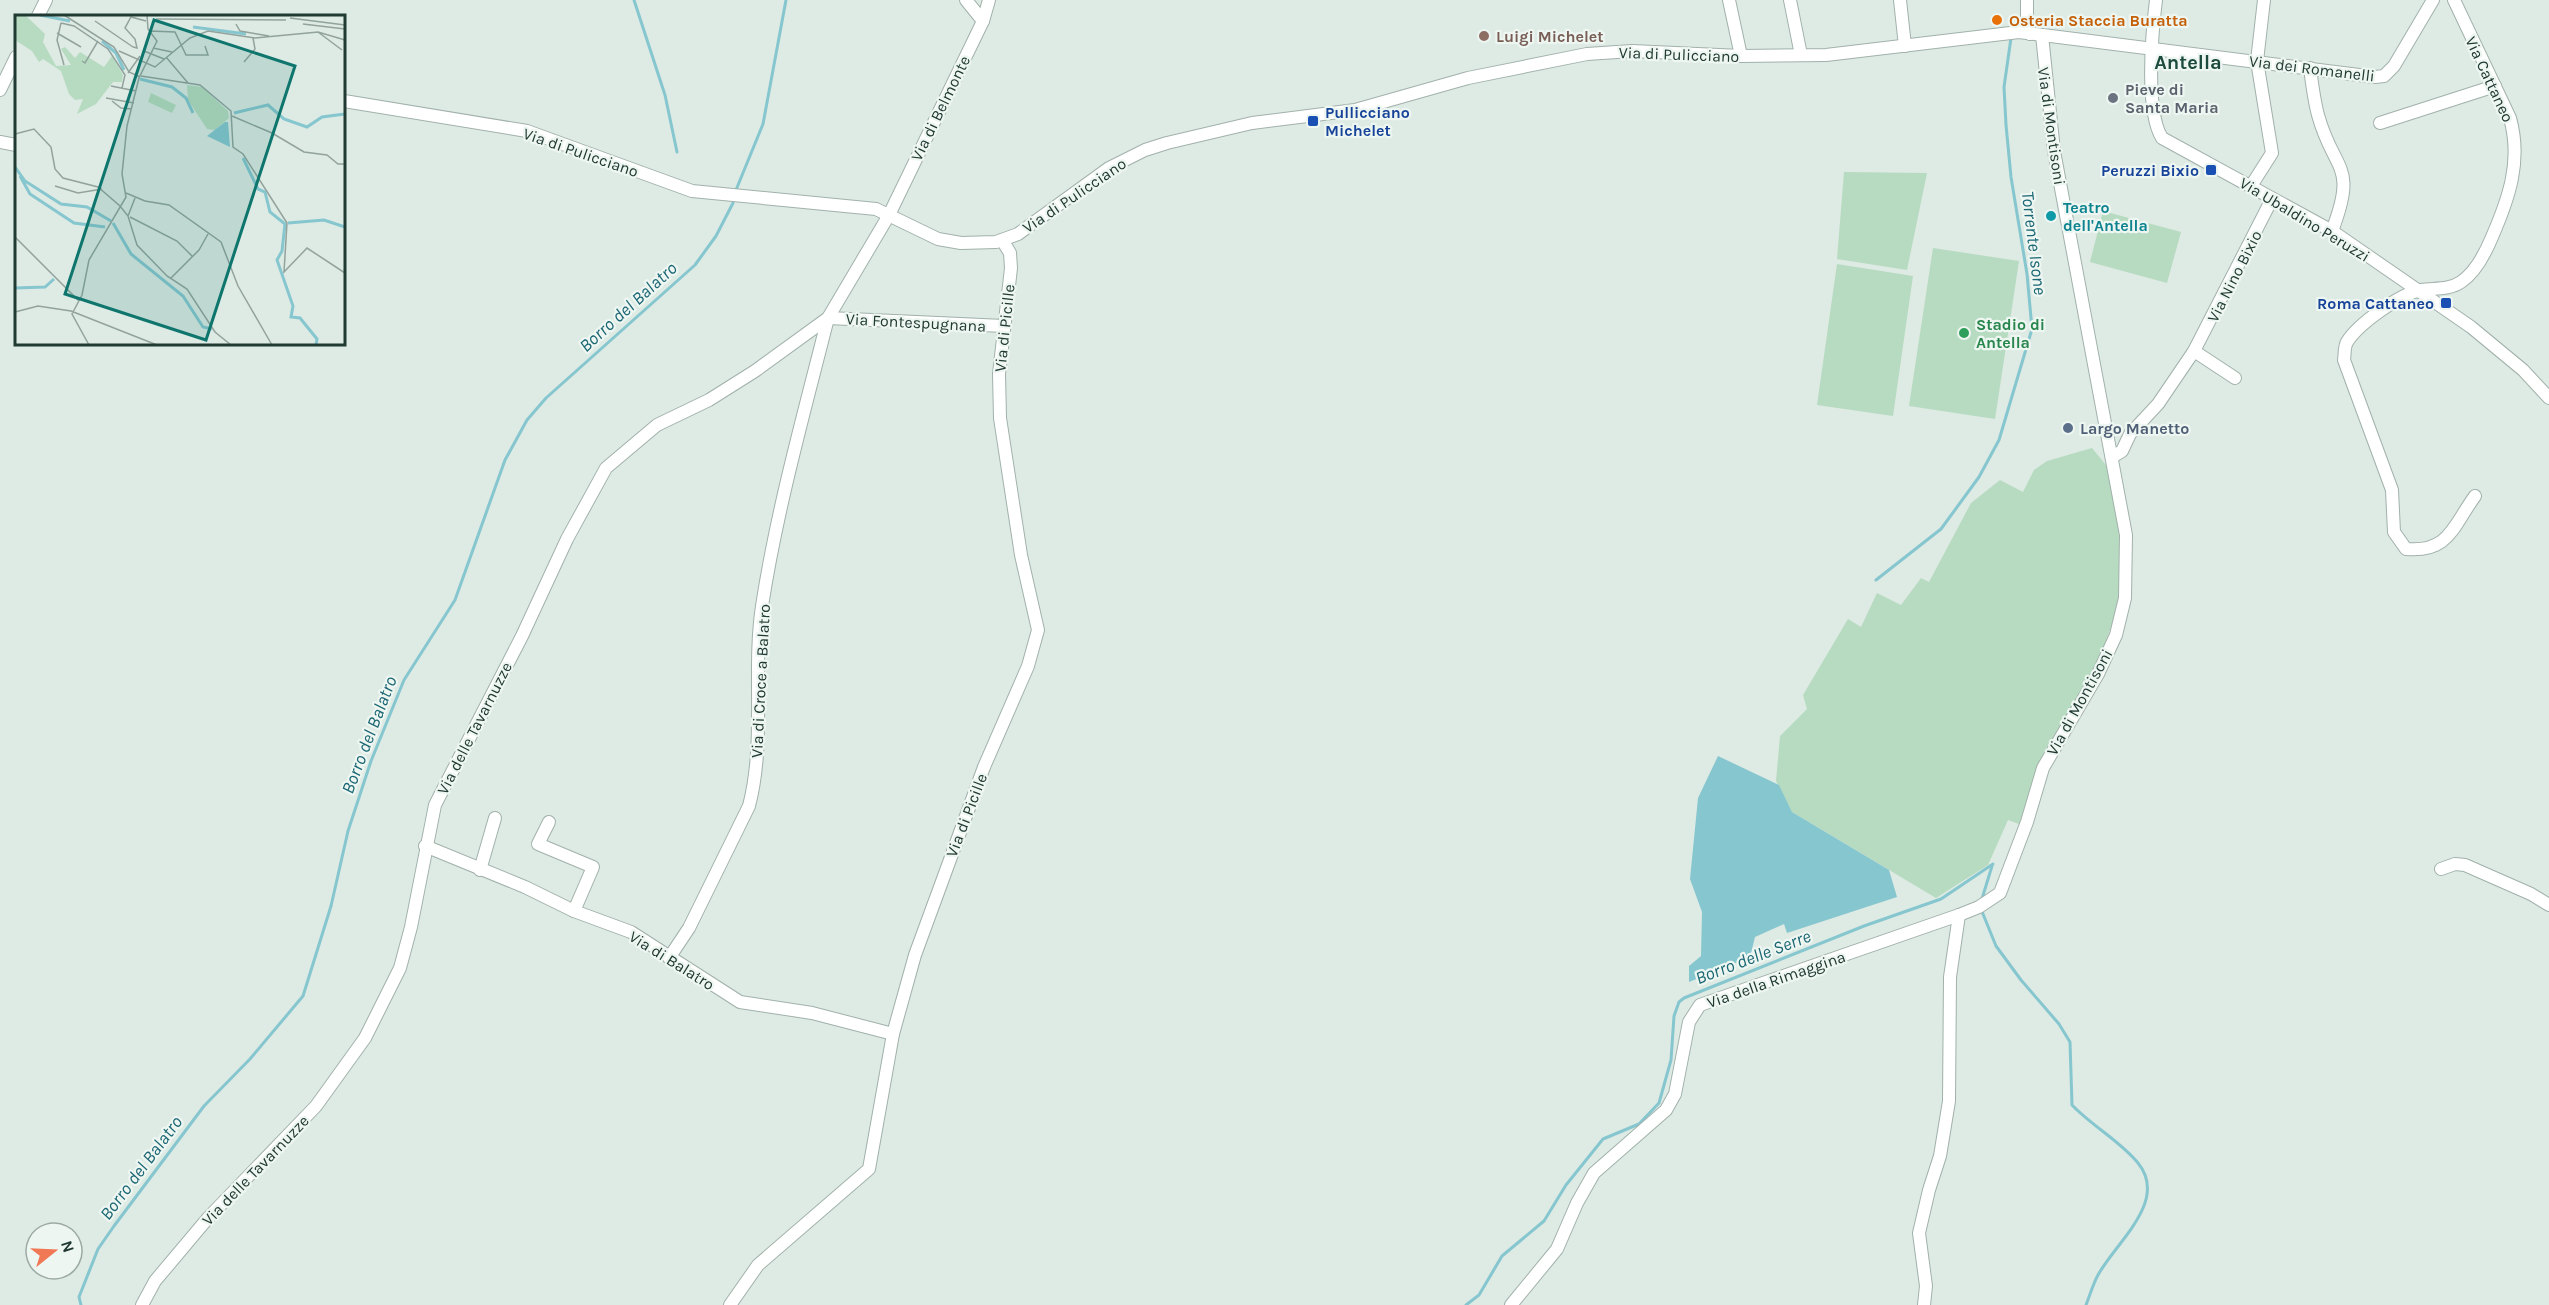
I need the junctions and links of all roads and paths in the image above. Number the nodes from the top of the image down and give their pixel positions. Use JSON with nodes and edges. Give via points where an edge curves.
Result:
{"nodes":[{"id":1,"x":46,"y":0,"type":"edge"},
{"id":2,"x":966,"y":0,"type":"edge"},
{"id":3,"x":989,"y":0,"type":"edge"},
{"id":4,"x":1729,"y":0,"type":"edge"},
{"id":5,"x":1790,"y":0,"type":"edge"},
{"id":6,"x":1900,"y":0,"type":"edge"},
{"id":7,"x":2027,"y":0,"type":"edge"},
{"id":8,"x":2156,"y":0,"type":"edge"},
{"id":9,"x":2264,"y":0,"type":"edge"},
{"id":10,"x":2433,"y":0,"type":"edge"},
{"id":11,"x":2454,"y":0,"type":"edge"},
{"id":12,"x":38,"y":15,"type":"edge"},
{"id":13,"x":983,"y":21,"type":"junction"},
{"id":14,"x":2036,"y":35,"type":"junction"},
{"id":15,"x":1905,"y":46,"type":"junction"},
{"id":16,"x":2150,"y":47,"type":"junction"},
{"id":17,"x":1801,"y":55,"type":"junction"},
{"id":18,"x":1741,"y":56,"type":"junction"},
{"id":19,"x":15,"y":59,"type":"edge"},
{"id":20,"x":2257,"y":61,"type":"junction"},
{"id":21,"x":2310,"y":68,"type":"junction"},
{"id":22,"x":2495,"y":86,"type":"junction"},
{"id":23,"x":0,"y":90,"type":"edge"},
{"id":24,"x":345,"y":101,"type":"edge"},
{"id":25,"x":2380,"y":123,"type":"dead end"},
{"id":26,"x":0,"y":142,"type":"edge"},
{"id":27,"x":15,"y":145,"type":"edge"},
{"id":28,"x":2251,"y":186,"type":"junction"},
{"id":29,"x":2272,"y":199,"type":"junction"},
{"id":30,"x":889,"y":215,"type":"junction"},
{"id":31,"x":1023,"y":230,"type":"junction"},
{"id":32,"x":2331,"y":231,"type":"junction"},
{"id":33,"x":1002,"y":240,"type":"junction"},
{"id":34,"x":1011,"y":267,"type":"junction"},
{"id":35,"x":2419,"y":291,"type":"junction"},
{"id":36,"x":828,"y":318,"type":"junction"},
{"id":37,"x":1004,"y":326,"type":"junction"},
{"id":38,"x":2194,"y":351,"type":"junction"},
{"id":39,"x":2235,"y":378,"type":"dead end"},
{"id":40,"x":2549,"y":398,"type":"edge"},
{"id":41,"x":2112,"y":457,"type":"junction"},
{"id":42,"x":2475,"y":496,"type":"dead end"},
{"id":43,"x":495,"y":818,"type":"dead end"},
{"id":44,"x":549,"y":822,"type":"dead end"},
{"id":45,"x":425,"y":846,"type":"junction"},
{"id":46,"x":2441,"y":869,"type":"dead end"},
{"id":47,"x":480,"y":870,"type":"junction"},
{"id":48,"x":2549,"y":905,"type":"edge"},
{"id":49,"x":574,"y":911,"type":"junction"},
{"id":50,"x":1959,"y":915,"type":"junction"},
{"id":51,"x":669,"y":958,"type":"junction"},
{"id":52,"x":893,"y":1034,"type":"junction"},
{"id":53,"x":142,"y":1305,"type":"edge"},
{"id":54,"x":730,"y":1305,"type":"edge"},
{"id":55,"x":1511,"y":1305,"type":"edge"},
{"id":56,"x":1924,"y":1305,"type":"edge"}],
"edges":[{"from":1,"to":12,"type":"street"},
{"from":2,"to":13,"type":"street"},
{"from":3,"to":13,"type":"street","name":"Via di Belmonte"},
{"from":4,"to":18,"type":"street"},
{"from":5,"to":17,"type":"street"},
{"from":6,"to":15,"type":"street"},
{"from":7,"to":14,"type":"street","name":"Via di Montisoni","via":[[2026,22]]},
{"from":8,"to":16,"type":"street","name":"Via Ubaldino Peruzzi"},
{"from":9,"to":20,"type":"street"},
{"from":10,"to":21,"type":"street","name":"Via dei Romanelli","via":[[2384,76]]},
{"from":11,"to":22,"type":"street","name":"Via Cattaneo"},
{"from":13,"to":30,"type":"street","name":"Via di Belmonte"},
{"from":14,"to":15,"type":"street","name":"Via di Pulicciano","via":[[1987,34]]},
{"from":14,"to":16,"type":"street","name":"Via dei Romanelli"},
{"from":14,"to":41,"type":"street","name":"Via di Montisoni"},
{"from":15,"to":17,"type":"street","name":"Via di Pulicciano"},
{"from":16,"to":20,"type":"street","name":"Via dei Romanelli"},
{"from":16,"to":28,"type":"street","name":"Via Ubaldino Peruzzi","via":[[2156,120],[2162,138]]},
{"from":17,"to":18,"type":"street","name":"Via di Pulicciano"},
{"from":18,"to":31,"type":"street","name":"Via di Pulicciano","via":[[1632,51],[1587,54],[1468,78],[1355,110],[1208,132],[1121,161]]},
{"from":19,"to":23,"type":"street"},
{"from":20,"to":21,"type":"street","name":"Via dei Romanelli"},
{"from":20,"to":28,"type":"street","via":[[2272,153]]},
{"from":21,"to":32,"type":"street","via":[[2318,116],[2344,179],[2342,200]]},
{"from":22,"to":25,"type":"street"},
{"from":22,"to":35,"type":"street","name":"Via Cattaneo","via":[[2516,138],[2508,202],[2470,275],[2449,288]]},
{"from":24,"to":30,"type":"street","name":"Via di Pulicciano","via":[[527,131],[692,191],[870,207]]},
{"from":26,"to":27,"type":"street"},
{"from":28,"to":29,"type":"street","name":"Via Ubaldino Peruzzi"},
{"from":29,"to":32,"type":"street","name":"Via Ubaldino Peruzzi"},
{"from":29,"to":38,"type":"street","name":"Via Nino Bixio"},
{"from":30,"to":33,"type":"street","name":"Via di Pulicciano","via":[[947,241]]},
{"from":30,"to":36,"type":"street","name":"Via delle Tavarnuzze"},
{"from":31,"to":33,"type":"street","name":"Via di Pulicciano"},
{"from":31,"to":34,"type":"street","name":"Via di Picille"},
{"from":32,"to":35,"type":"street","name":"Via Ubaldino Peruzzi"},
{"from":33,"to":34,"type":"street","name":"Via di Picille","via":[[1010,252]]},
{"from":34,"to":37,"type":"street","name":"Via di Picille"},
{"from":35,"to":40,"type":"street","name":"Via Ubaldino Peruzzi","via":[[2501,351]]},
{"from":35,"to":42,"type":"street","via":[[2374,315],[2356,330],[2346,345],[2348,376],[2392,490],[2394,532],[2406,549],[2422,550],[2448,538]]},
{"from":36,"to":37,"type":"street","name":"Via Fontespugnana"},
{"from":36,"to":45,"type":"street","name":"Via delle Tavarnuzze","via":[[709,400],[657,425],[606,468],[435,805]]},
{"from":36,"to":51,"type":"street","name":"Via di Croce a Balatro","via":[[784,491],[761,609],[752,794],[689,928]]},
{"from":37,"to":52,"type":"street","name":"Via di Picille","via":[[1000,418],[1021,555],[1038,630],[1028,666],[984,767],[936,895]]},
{"from":38,"to":39,"type":"street"},
{"from":38,"to":41,"type":"street","name":"Via Nino Bixio","via":[[2158,404],[2130,434],[2122,451]]},
{"from":41,"to":50,"type":"street","name":"Via di Montisoni","via":[[2123,510],[2127,564],[2125,598],[2116,635],[2043,768],[2000,893]]},
{"from":43,"to":47,"type":"street"},
{"from":44,"to":49,"type":"street","via":[[538,844],[593,867]]},
{"from":45,"to":47,"type":"street","name":"Via di Balatro"},
{"from":45,"to":53,"type":"street","name":"Via delle Tavarnuzze","via":[[411,927],[399,968],[364,1038],[316,1106],[208,1218],[155,1281]]},
{"from":46,"to":48,"type":"street","via":[[2465,865]]},
{"from":47,"to":49,"type":"street","name":"Via di Balatro"},
{"from":49,"to":51,"type":"street","name":"Via di Balatro","via":[[631,932]]},
{"from":50,"to":55,"type":"street","name":"Via della Rimaggina","via":[[1700,1005],[1689,1022],[1675,1094],[1666,1110],[1594,1173],[1552,1258]]},
{"from":50,"to":56,"type":"street","via":[[1950,977],[1949,1101],[1940,1156],[1919,1233],[1926,1286]]},
{"from":51,"to":52,"type":"street","name":"Via di Balatro","via":[[740,1002],[812,1013]]},
{"from":52,"to":54,"type":"street","name":"Via di Picille","via":[[869,1169],[758,1265]]}]}
